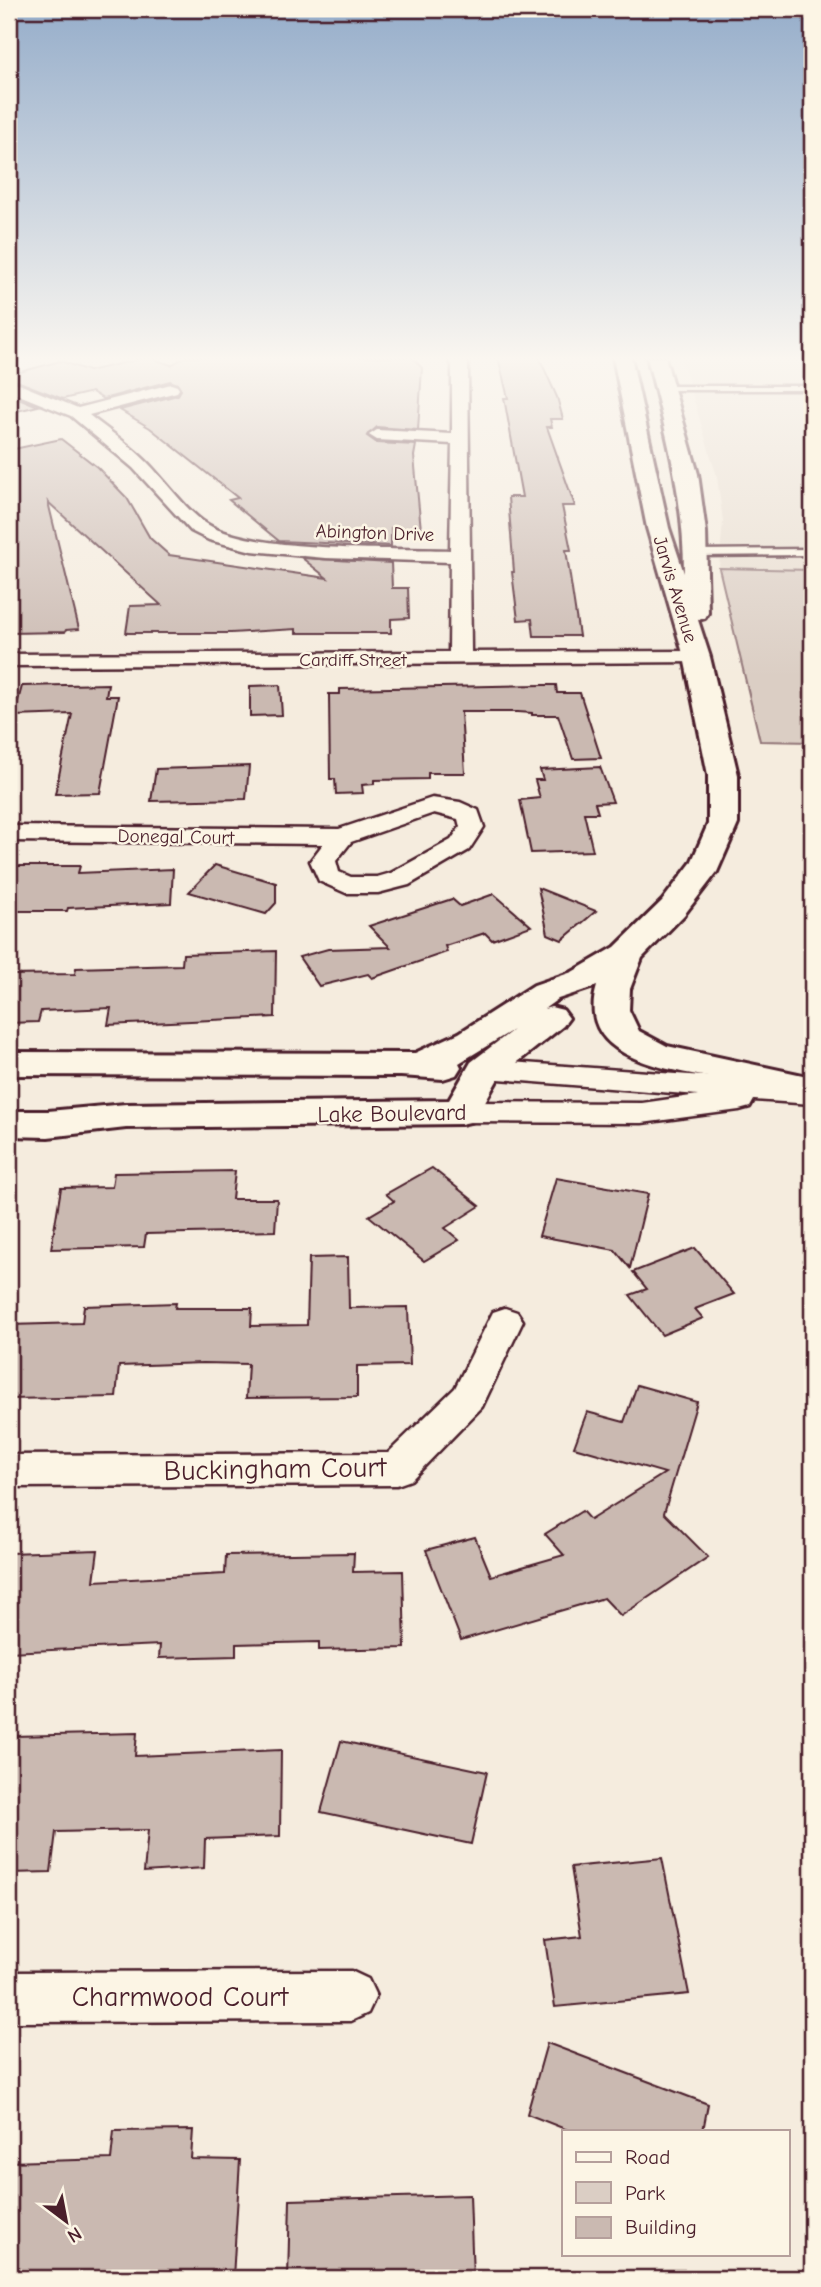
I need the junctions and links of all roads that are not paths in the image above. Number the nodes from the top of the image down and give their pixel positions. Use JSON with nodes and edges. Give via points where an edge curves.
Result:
{"nodes":[{"id":1,"x":139,"y":464,"type":"edge"},
{"id":2,"x":459,"y":464,"type":"edge"},
{"id":3,"x":644,"y":464,"type":"edge"},
{"id":4,"x":684,"y":464,"type":"edge"},
{"id":5,"x":812,"y":552,"type":"edge"},
{"id":6,"x":695,"y":553,"type":"junction"},
{"id":7,"x":459,"y":556,"type":"junction"},
{"id":8,"x":697,"y":657,"type":"junction"},
{"id":9,"x":460,"y":658,"type":"junction"},
{"id":10,"x":9,"y":660,"type":"edge"},
{"id":11,"x":9,"y":834,"type":"edge"},
{"id":12,"x":342,"y":837,"type":"junction"},
{"id":13,"x":627,"y":954,"type":"junction"},
{"id":14,"x":584,"y":979,"type":"junction"},
{"id":15,"x":9,"y":1063,"type":"edge"},
{"id":16,"x":418,"y":1065,"type":"junction"},
{"id":17,"x":484,"y":1070,"type":"junction"},
{"id":18,"x":812,"y":1092,"type":"edge"},
{"id":19,"x":774,"y":1093,"type":"junction"},
{"id":20,"x":461,"y":1112,"type":"junction"},
{"id":21,"x":9,"y":1124,"type":"edge"},
{"id":22,"x":505,"y":1321,"type":"dead end"},
{"id":23,"x":9,"y":1471,"type":"edge"},
{"id":24,"x":351,"y":1996,"type":"dead end"},
{"id":25,"x":9,"y":1997,"type":"edge"}],
"edges":[{"from":1,"to":7,"type":"street","name":"Abington Drive","via":[[198,527],[216,536],[252,545],[325,552]]},
{"from":2,"to":7,"type":"street"},
{"from":3,"to":8,"type":"street","name":"Jarvis Avenue","via":[[658,528]]},
{"from":4,"to":6,"type":"street","name":"Jarvis Avenue"},
{"from":5,"to":6,"type":"lane"},
{"from":6,"to":8,"type":"street","name":"Jarvis Avenue"},
{"from":7,"to":9,"type":"street"},
{"from":8,"to":9,"type":"street","name":"Cardiff Street"},
{"from":8,"to":13,"type":"street","name":"Jarvis Avenue","via":[[723,775],[723,824],[706,865],[673,908]]},
{"from":9,"to":10,"type":"street","name":"Cardiff Street"},
{"from":11,"to":12,"type":"street","name":"Donegal Court"},
{"from":12,"to":12,"type":"street","name":"Donegal Court","via":[[323,861],[328,877],[346,885],[378,885],[400,879],[460,845],[472,827],[469,815],[432,805]]},
{"from":13,"to":14,"type":"street","name":"Jarvis Avenue"},
{"from":13,"to":18,"type":"street","via":[[611,998],[611,1011],[635,1045],[664,1059],[716,1066]]},
{"from":14,"to":16,"type":"street","via":[[547,992],[472,1041]]},
{"from":14,"to":17,"type":"street","name":"Jarvis Avenue","via":[[570,1005]]},
{"from":15,"to":16,"type":"street","name":"Lake Boulevard"},
{"from":16,"to":17,"type":"street","name":"Lake Boulevard"},
{"from":17,"to":19,"type":"street","name":"Lake Boulevard"},
{"from":17,"to":20,"type":"street","name":"Jarvis Avenue"},
{"from":18,"to":19,"type":"street","name":"Lake Boulevard"},
{"from":19,"to":20,"type":"street","name":"Lake Boulevard","via":[[642,1113]]},
{"from":20,"to":21,"type":"street","name":"Lake Boulevard","via":[[126,1116]]},
{"from":22,"to":23,"type":"street","name":"Buckingham Court","via":[[469,1397],[397,1469]]},
{"from":24,"to":25,"type":"street","name":"Charmwood Court"}]}
